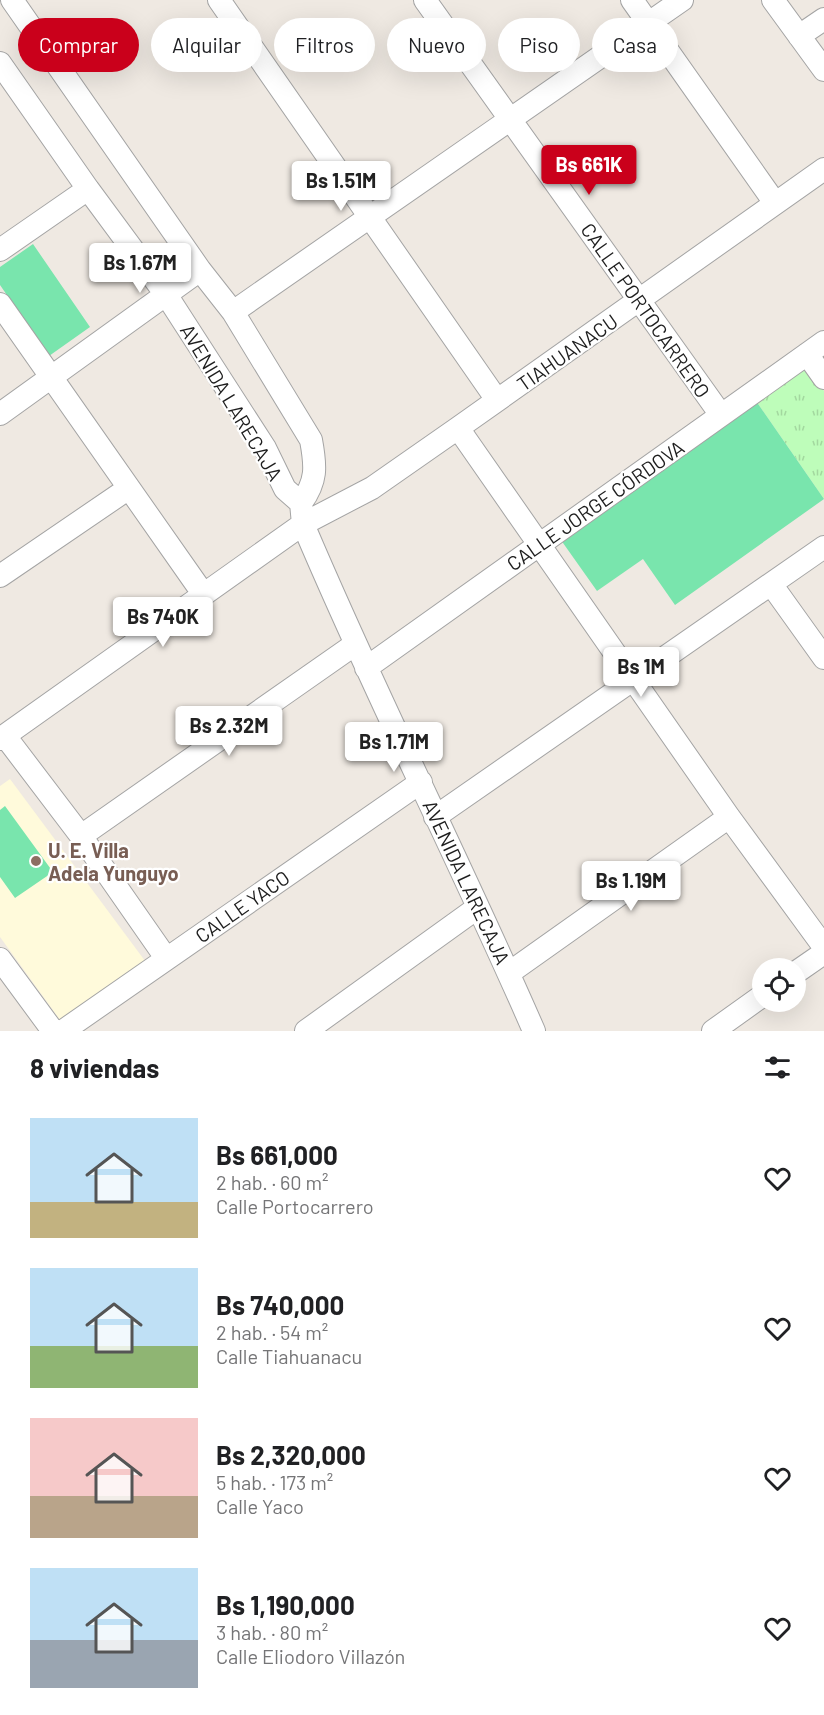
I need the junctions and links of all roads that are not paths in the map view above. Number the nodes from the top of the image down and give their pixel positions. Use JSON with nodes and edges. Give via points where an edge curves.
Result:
{"nodes":[{"id":1,"x":12,"y":0,"type":"edge"},
{"id":2,"x":219,"y":0,"type":"edge"},
{"id":3,"x":425,"y":0,"type":"edge"},
{"id":4,"x":632,"y":0,"type":"edge"},
{"id":5,"x":682,"y":0,"type":"edge"},
{"id":6,"x":773,"y":0,"type":"edge"},
{"id":7,"x":645,"y":18,"type":"edge"},
{"id":8,"x":655,"y":18,"type":"edge"},
{"id":9,"x":824,"y":19,"type":"edge"},
{"id":10,"x":799,"y":36,"type":"junction"},
{"id":11,"x":592,"y":62,"type":"edge"},
{"id":12,"x":0,"y":63,"type":"edge"},
{"id":13,"x":678,"y":66,"type":"edge"},
{"id":14,"x":824,"y":70,"type":"edge"},
{"id":15,"x":510,"y":120,"type":"junction"},
{"id":16,"x":824,"y":169,"type":"edge"},
{"id":17,"x":88,"y":189,"type":"junction"},
{"id":18,"x":775,"y":203,"type":"junction"},
{"id":19,"x":370,"y":217,"type":"junction"},
{"id":20,"x":0,"y":250,"type":"edge"},
{"id":21,"x":200,"y":270,"type":"junction"},
{"id":22,"x":167,"y":296,"type":"junction"},
{"id":23,"x":639,"y":301,"type":"junction"},
{"id":24,"x":0,"y":304,"type":"edge"},
{"id":25,"x":233,"y":312,"type":"junction"},
{"id":26,"x":815,"y":348,"type":"edge"},
{"id":27,"x":54,"y":378,"type":"junction"},
{"id":28,"x":824,"y":378,"type":"edge"},
{"id":29,"x":497,"y":400,"type":"junction"},
{"id":30,"x":0,"y":414,"type":"edge"},
{"id":31,"x":721,"y":416,"type":"junction"},
{"id":32,"x":458,"y":428,"type":"junction"},
{"id":33,"x":129,"y":488,"type":"junction"},
{"id":34,"x":302,"y":514,"type":"junction"},
{"id":35,"x":540,"y":544,"type":"junction"},
{"id":36,"x":824,"y":547,"type":"edge"},
{"id":37,"x":0,"y":576,"type":"edge"},
{"id":38,"x":771,"y":584,"type":"junction"},
{"id":39,"x":204,"y":595,"type":"junction"},
{"id":40,"x":354,"y":645,"type":"junction"},
{"id":41,"x":824,"y":658,"type":"edge"},
{"id":42,"x":366,"y":668,"type":"junction"},
{"id":43,"x":634,"y":678,"type":"junction"},
{"id":44,"x":2,"y":737,"type":"edge"},
{"id":45,"x":421,"y":782,"type":"junction"},
{"id":46,"x":435,"y":817,"type":"junction"},
{"id":47,"x":729,"y":817,"type":"junction"},
{"id":48,"x":81,"y":836,"type":"junction"},
{"id":49,"x":477,"y":908,"type":"junction"},
{"id":50,"x":824,"y":947,"type":"edge"},
{"id":51,"x":824,"y":953,"type":"edge"},
{"id":52,"x":166,"y":958,"type":"junction"},
{"id":53,"x":0,"y":959,"type":"edge"},
{"id":54,"x":806,"y":965,"type":"edge"},
{"id":55,"x":509,"y":973,"type":"junction"},
{"id":56,"x":752,"y":1003,"type":"edge"},
{"id":57,"x":53,"y":1031,"type":"edge"},
{"id":58,"x":63,"y":1031,"type":"edge"},
{"id":59,"x":306,"y":1031,"type":"edge"},
{"id":60,"x":534,"y":1031,"type":"edge"},
{"id":61,"x":712,"y":1031,"type":"edge"}],
"edges":[{"from":1,"to":21,"type":"street","name":"AVENIDA LARECAJA"},
{"from":2,"to":19,"type":"street"},
{"from":3,"to":15,"type":"street","name":"CALLE PORTOCARRERO"},
{"from":4,"to":7,"type":"street"},
{"from":5,"to":8,"type":"street"},
{"from":6,"to":10,"type":"street"},
{"from":9,"to":10,"type":"street"},
{"from":10,"to":14,"type":"street"},
{"from":11,"to":15,"type":"street"},
{"from":12,"to":17,"type":"street","name":"AVENIDA LARECAJA"},
{"from":13,"to":18,"type":"street"},
{"from":15,"to":19,"type":"street"},
{"from":15,"to":23,"type":"street","name":"CALLE PORTOCARRERO"},
{"from":16,"to":18,"type":"street","name":"TIAHUANACU"},
{"from":17,"to":20,"type":"street"},
{"from":17,"to":22,"type":"street","name":"AVENIDA LARECAJA"},
{"from":18,"to":23,"type":"street","name":"TIAHUANACU"},
{"from":19,"to":25,"type":"street"},
{"from":19,"to":29,"type":"street"},
{"from":21,"to":22,"type":"street"},
{"from":21,"to":25,"type":"street","name":"AVENIDA LARECAJA"},
{"from":22,"to":27,"type":"street"},
{"from":22,"to":34,"type":"street","name":"AVENIDA LARECAJA","via":[[265,448]]},
{"from":23,"to":29,"type":"street","name":"TIAHUANACU"},
{"from":23,"to":31,"type":"street","name":"CALLE PORTOCARRERO"},
{"from":24,"to":27,"type":"street"},
{"from":25,"to":34,"type":"street","name":"AVENIDA LARECAJA","via":[[310,440],[315,460],[313,486]]},
{"from":26,"to":28,"type":"street"},
{"from":26,"to":31,"type":"street","name":"CALLE JORGE CÓRDOVA"},
{"from":27,"to":30,"type":"street"},
{"from":27,"to":33,"type":"street"},
{"from":29,"to":32,"type":"street","name":"TIAHUANACU"},
{"from":31,"to":35,"type":"street","name":"CALLE JORGE CÓRDOVA"},
{"from":32,"to":34,"type":"street","name":"TIAHUANACU","via":[[372,488]]},
{"from":32,"to":35,"type":"street"},
{"from":33,"to":37,"type":"street"},
{"from":33,"to":39,"type":"street"},
{"from":34,"to":39,"type":"street","name":"TIAHUANACU"},
{"from":34,"to":40,"type":"street","name":"AVENIDA LARECAJA"},
{"from":35,"to":42,"type":"street","name":"CALLE JORGE CÓRDOVA"},
{"from":35,"to":43,"type":"street"},
{"from":36,"to":38,"type":"street"},
{"from":38,"to":41,"type":"street"},
{"from":38,"to":43,"type":"street"},
{"from":39,"to":44,"type":"street","name":"TIAHUANACU"},
{"from":40,"to":42,"type":"street","name":"AVENIDA LARECAJA"},
{"from":40,"to":48,"type":"street"},
{"from":42,"to":45,"type":"street","name":"AVENIDA LARECAJA"},
{"from":43,"to":46,"type":"street"},
{"from":43,"to":47,"type":"street"},
{"from":44,"to":48,"type":"street"},
{"from":45,"to":46,"type":"street","name":"AVENIDA LARECAJA"},
{"from":45,"to":52,"type":"street","name":"CALLE YACO"},
{"from":46,"to":49,"type":"street","name":"AVENIDA LARECAJA"},
{"from":47,"to":50,"type":"street"},
{"from":47,"to":55,"type":"street"},
{"from":48,"to":52,"type":"street"},
{"from":49,"to":55,"type":"street","name":"AVENIDA LARECAJA"},
{"from":49,"to":59,"type":"street"},
{"from":51,"to":54,"type":"street"},
{"from":52,"to":58,"type":"street","name":"CALLE YACO"},
{"from":53,"to":57,"type":"street"},
{"from":55,"to":60,"type":"street","name":"AVENIDA LARECAJA"},
{"from":56,"to":61,"type":"street"}]}
